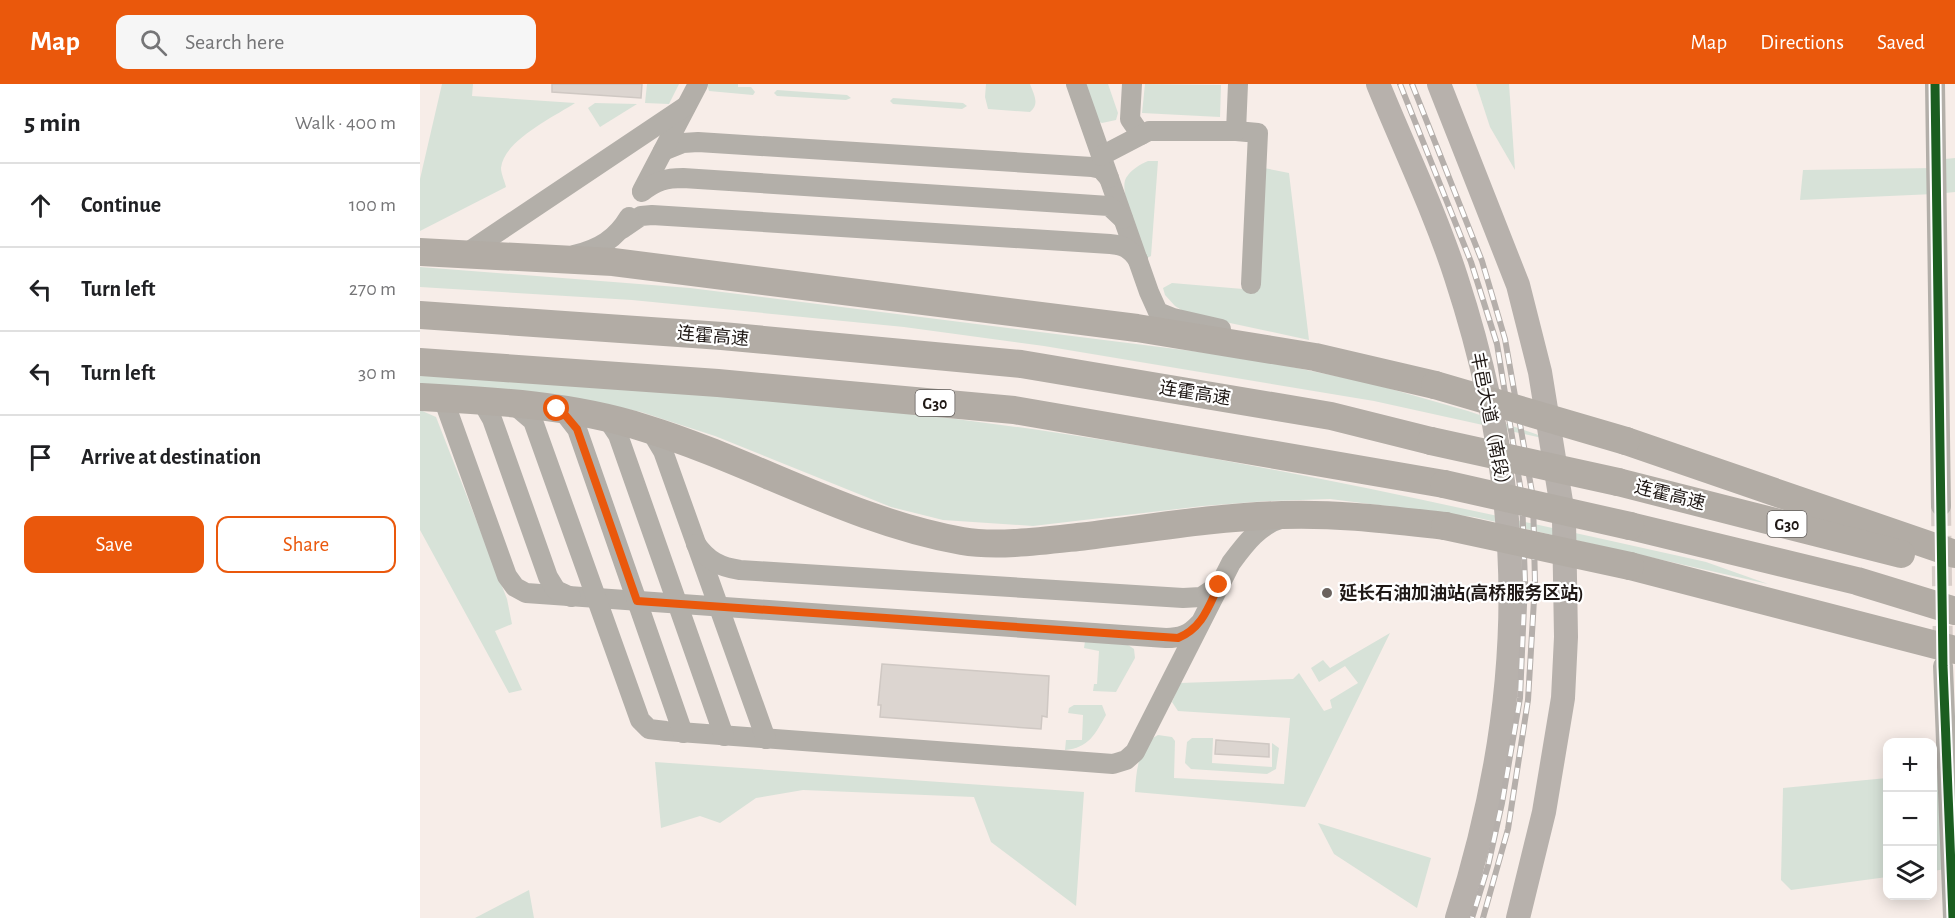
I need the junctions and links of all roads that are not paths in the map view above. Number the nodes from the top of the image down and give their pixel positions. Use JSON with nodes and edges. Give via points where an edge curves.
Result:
{"nodes":[{"id":1,"x":698,"y":84,"type":"edge"},
{"id":2,"x":1076,"y":84,"type":"edge"},
{"id":3,"x":1132,"y":84,"type":"edge"},
{"id":4,"x":1238,"y":84,"type":"edge"},
{"id":5,"x":1378,"y":84,"type":"edge"},
{"id":6,"x":1439,"y":84,"type":"edge"},
{"id":7,"x":1935,"y":84,"type":"edge"},
{"id":8,"x":686,"y":106,"type":"junction"},
{"id":9,"x":1236,"y":131,"type":"junction"},
{"id":10,"x":1142,"y":135,"type":"junction"},
{"id":11,"x":663,"y":151,"type":"junction"},
{"id":12,"x":1101,"y":156,"type":"junction"},
{"id":13,"x":1109,"y":178,"type":"junction"},
{"id":14,"x":642,"y":192,"type":"junction"},
{"id":15,"x":1123,"y":219,"type":"junction"},
{"id":16,"x":622,"y":229,"type":"junction"},
{"id":17,"x":420,"y":252,"type":"edge"},
{"id":18,"x":465,"y":254,"type":"junction"},
{"id":19,"x":558,"y":259,"type":"junction"},
{"id":20,"x":1138,"y":260,"type":"junction"},
{"id":21,"x":1251,"y":284,"type":"dead end"},
{"id":22,"x":420,"y":315,"type":"edge"},
{"id":23,"x":420,"y":362,"type":"edge"},
{"id":24,"x":1345,"y":364,"type":"junction"},
{"id":25,"x":444,"y":398,"type":"edge"},
{"id":26,"x":510,"y":402,"type":"junction"},
{"id":27,"x":557,"y":409,"type":"junction"},
{"id":28,"x":600,"y":417,"type":"junction"},
{"id":29,"x":644,"y":428,"type":"junction"},
{"id":30,"x":1941,"y":506,"type":"tunnel mouth"},
{"id":31,"x":1298,"y":515,"type":"junction"},
{"id":32,"x":696,"y":544,"type":"junction"},
{"id":33,"x":1955,"y":554,"type":"edge"},
{"id":34,"x":1955,"y":568,"type":"edge"},
{"id":35,"x":1219,"y":585,"type":"junction"},
{"id":36,"x":573,"y":598,"type":"junction"},
{"id":37,"x":596,"y":599,"type":"junction"},
{"id":38,"x":637,"y":601,"type":"junction"},
{"id":39,"x":678,"y":604,"type":"junction"},
{"id":40,"x":719,"y":608,"type":"junction"},
{"id":41,"x":1955,"y":611,"type":"edge"},
{"id":42,"x":1201,"y":623,"type":"junction"},
{"id":43,"x":1949,"y":658,"type":"edge"},
{"id":44,"x":684,"y":733,"type":"junction"},
{"id":45,"x":724,"y":736,"type":"junction"},
{"id":46,"x":766,"y":739,"type":"junction"},
{"id":47,"x":1457,"y":918,"type":"edge"},
{"id":48,"x":1518,"y":918,"type":"edge"},
{"id":49,"x":1953,"y":918,"type":"edge"}],
"edges":[{"from":1,"to":8,"type":"street"},
{"from":2,"to":12,"type":"street"},
{"from":3,"to":10,"type":"street","via":[[1130,119]]},
{"from":4,"to":9,"type":"street"},
{"from":5,"to":47,"type":"main road","name":"丰邑大道（南段）","via":[[1456,276],[1484,375],[1505,482],[1511,572],[1504,723],[1483,830]]},
{"from":6,"to":48,"type":"main road","via":[[1518,285],[1540,372],[1564,520],[1563,698],[1544,812]]},
{"from":7,"to":30,"type":"street"},
{"from":8,"to":11,"type":"street"},
{"from":8,"to":18,"type":"street"},
{"from":9,"to":10,"type":"street","via":[[1149,131]]},
{"from":9,"to":21,"type":"street","via":[[1258,133]]},
{"from":10,"to":12,"type":"street"},
{"from":11,"to":13,"type":"street","via":[[684,142],[782,147],[1092,166]]},
{"from":11,"to":14,"type":"street"},
{"from":12,"to":13,"type":"street"},
{"from":13,"to":15,"type":"street"},
{"from":14,"to":15,"type":"street","via":[[655,182],[684,178],[1109,206]]},
{"from":14,"to":16,"type":"street"},
{"from":15,"to":20,"type":"street"},
{"from":16,"to":19,"type":"street","via":[[600,246]]},
{"from":16,"to":20,"type":"street","via":[[641,216],[652,215],[1122,245]]},
{"from":17,"to":18,"type":"highway"},
{"from":18,"to":19,"type":"highway"},
{"from":19,"to":24,"type":"highway","via":[[624,263],[1137,328]]},
{"from":20,"to":24,"type":"street","via":[[1158,312],[1323,352]]},
{"from":22,"to":34,"type":"highway","name":"连霍高速","number":"G30","bridge":true,"via":[[722,336],[1020,364],[1331,416],[1618,482]]},
{"from":23,"to":41,"type":"highway","number":"G30","bridge":true,"via":[[718,383],[1014,410],[1444,484],[1857,582]]},
{"from":24,"to":33,"type":"highway","bridge":true,"via":[[1626,441]]},
{"from":25,"to":26,"type":"highway"},
{"from":25,"to":36,"type":"street","via":[[484,405],[548,577],[556,590]]},
{"from":25,"to":36,"type":"street","via":[[514,587],[526,593]]},
{"from":26,"to":27,"type":"highway"},
{"from":26,"to":37,"type":"street","via":[[533,421]]},
{"from":27,"to":28,"type":"highway"},
{"from":27,"to":38,"type":"street","via":[[577,429]]},
{"from":28,"to":29,"type":"highway"},
{"from":28,"to":39,"type":"street","via":[[618,435]]},
{"from":29,"to":31,"type":"highway","via":[[862,514],[965,542],[1038,542]]},
{"from":29,"to":32,"type":"street","via":[[663,451]]},
{"from":31,"to":35,"type":"street","via":[[1274,520],[1245,542]]},
{"from":31,"to":43,"type":"highway","bridge":true,"via":[[1355,516],[1445,526],[1630,566]]},
{"from":32,"to":35,"type":"street","via":[[705,557],[722,567],[740,570],[1183,598],[1201,597]]},
{"from":32,"to":40,"type":"street"},
{"from":35,"to":42,"type":"street"},
{"from":36,"to":37,"type":"street"},
{"from":37,"to":38,"type":"street"},
{"from":37,"to":44,"type":"street","via":[[640,720],[649,729]]},
{"from":38,"to":39,"type":"street"},
{"from":38,"to":44,"type":"street"},
{"from":39,"to":40,"type":"street"},
{"from":39,"to":45,"type":"street"},
{"from":40,"to":42,"type":"street","via":[[1166,638],[1191,633]]},
{"from":40,"to":46,"type":"street"},
{"from":42,"to":46,"type":"street","via":[[1135,752],[1113,764]]},
{"from":43,"to":49,"type":"street"},
{"from":44,"to":45,"type":"street"},
{"from":45,"to":46,"type":"street"}]}
